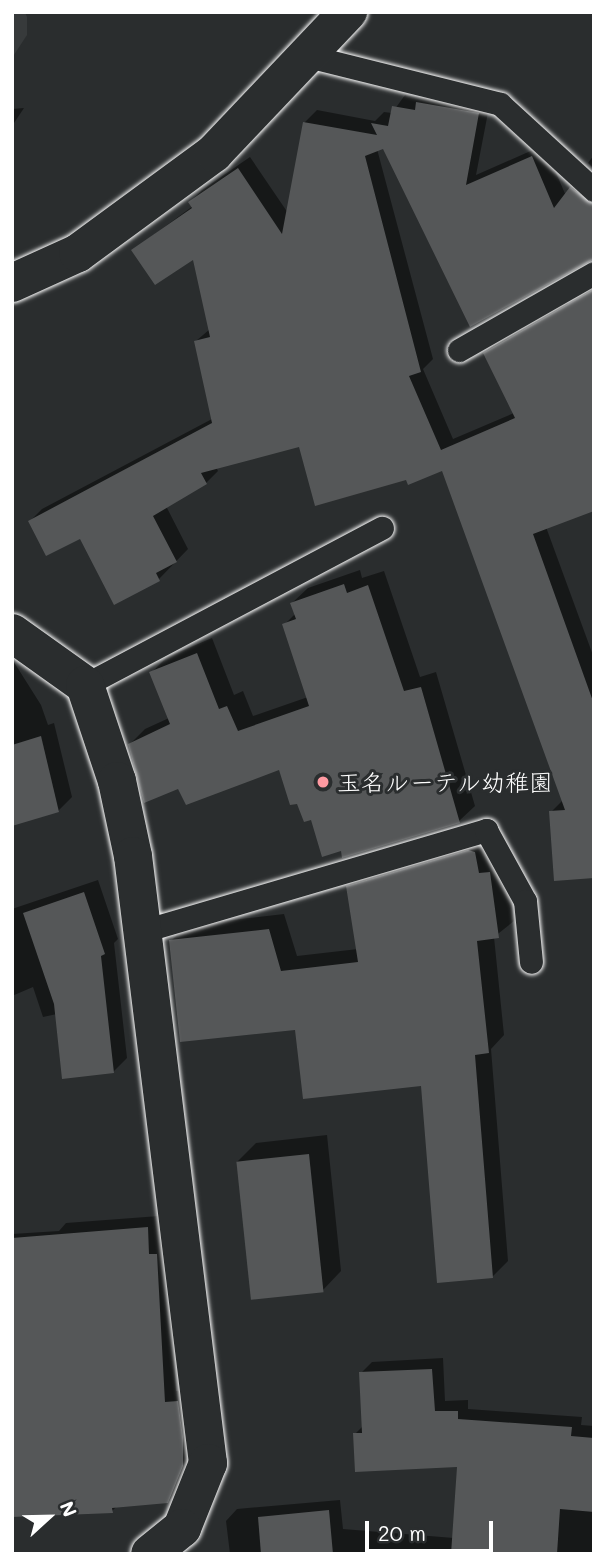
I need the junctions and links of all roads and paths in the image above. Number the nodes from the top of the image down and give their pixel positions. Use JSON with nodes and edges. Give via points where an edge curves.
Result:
{"nodes":[{"id":1,"x":348,"y":12,"type":"edge"},
{"id":2,"x":308,"y":56,"type":"junction"},
{"id":3,"x":594,"y":190,"type":"edge"},
{"id":4,"x":594,"y":273,"type":"edge"},
{"id":5,"x":12,"y":284,"type":"edge"},
{"id":6,"x":459,"y":350,"type":"dead end"},
{"id":7,"x":382,"y":528,"type":"dead end"},
{"id":8,"x":12,"y":633,"type":"edge"},
{"id":9,"x":85,"y":685,"type":"junction"},
{"id":10,"x":143,"y":931,"type":"junction"},
{"id":11,"x":531,"y":962,"type":"dead end"},
{"id":12,"x":150,"y":1554,"type":"edge"}],
"edges":[{"from":1,"to":2,"type":"street"},
{"from":2,"to":3,"type":"lane","via":[[500,104]]},
{"from":2,"to":5,"type":"street","via":[[214,152],[78,253]]},
{"from":4,"to":6,"type":"lane"},
{"from":7,"to":9,"type":"lane"},
{"from":8,"to":9,"type":"street"},
{"from":9,"to":10,"type":"street","via":[[117,781],[134,856]]},
{"from":10,"to":11,"type":"lane","via":[[486,830],[525,901]]},
{"from":10,"to":12,"type":"street","via":[[208,1463],[182,1528]]}]}
